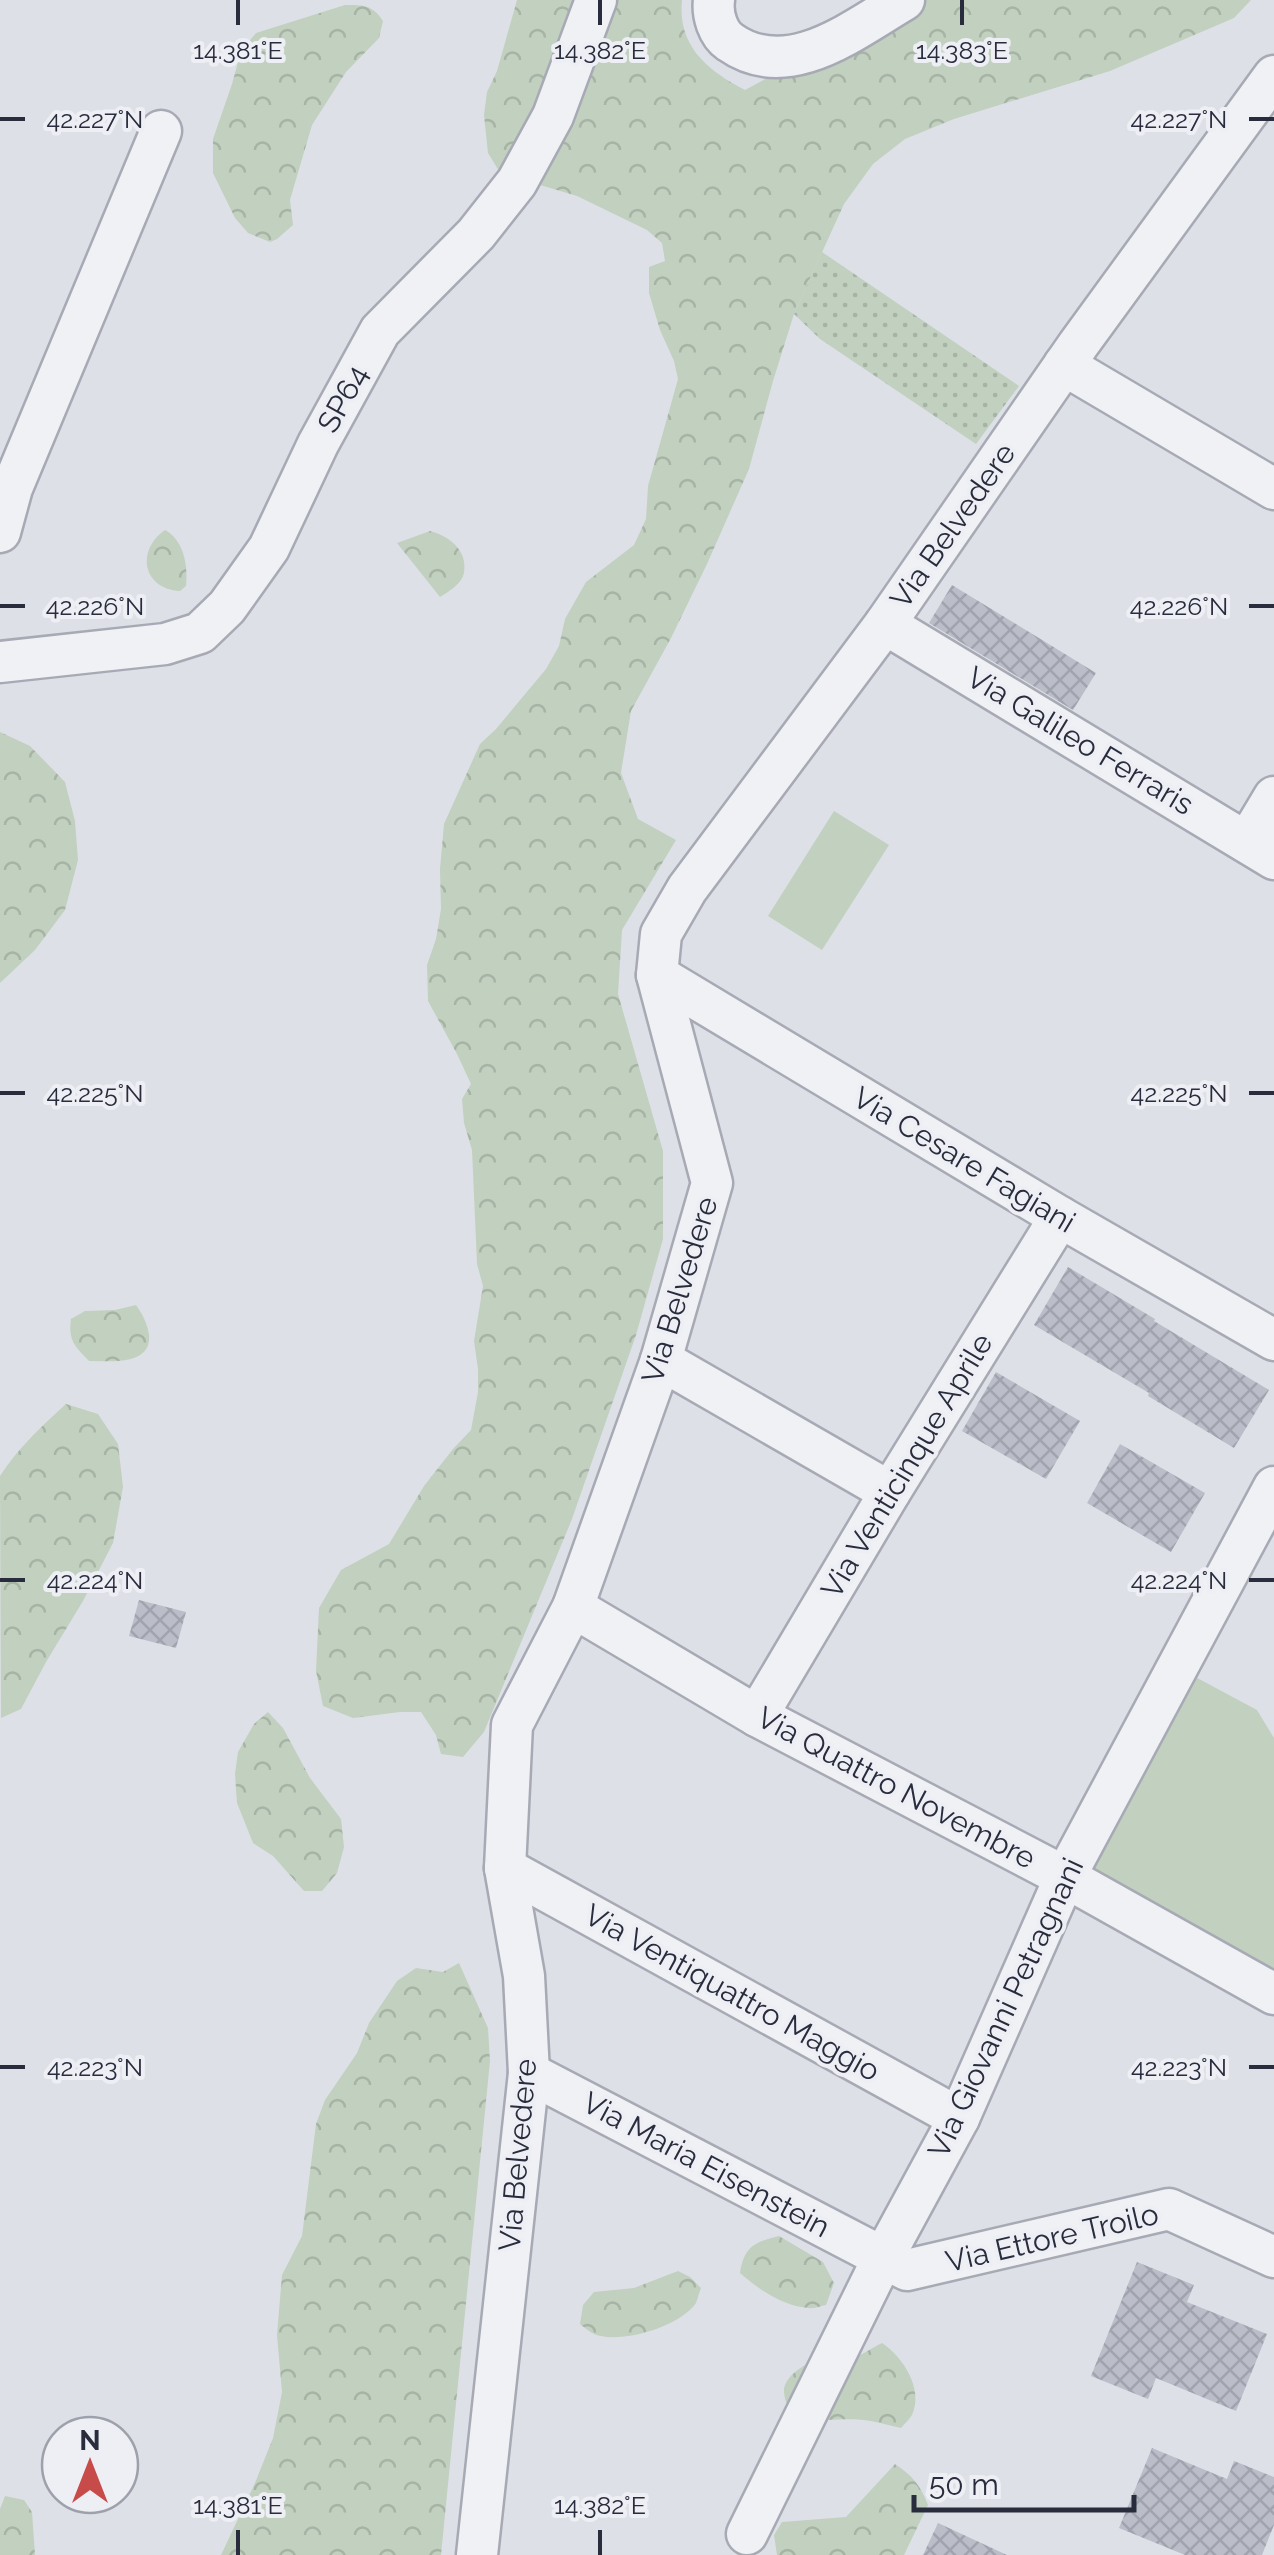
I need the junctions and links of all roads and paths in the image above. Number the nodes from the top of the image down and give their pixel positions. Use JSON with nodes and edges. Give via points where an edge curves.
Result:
{"nodes":[{"id":1,"x":596,"y":0,"type":"edge"},
{"id":2,"x":714,"y":0,"type":"edge"},
{"id":3,"x":904,"y":0,"type":"edge"},
{"id":4,"x":1269,"y":91,"type":"edge"},
{"id":5,"x":161,"y":131,"type":"dead end"},
{"id":6,"x":1064,"y":364,"type":"junction"},
{"id":7,"x":1274,"y":488,"type":"edge"},
{"id":8,"x":0,"y":532,"type":"edge"},
{"id":9,"x":885,"y":624,"type":"junction"},
{"id":10,"x":2,"y":651,"type":"edge"},
{"id":11,"x":1274,"y":797,"type":"edge"},
{"id":12,"x":1260,"y":851,"type":"edge"},
{"id":13,"x":657,"y":975,"type":"junction"},
{"id":14,"x":1060,"y":1218,"type":"junction"},
{"id":15,"x":1274,"y":1340,"type":"edge"},
{"id":16,"x":662,"y":1360,"type":"junction"},
{"id":17,"x":1274,"y":1487,"type":"edge"},
{"id":18,"x":890,"y":1492,"type":"junction"},
{"id":19,"x":574,"y":1606,"type":"junction"},
{"id":20,"x":758,"y":1716,"type":"junction"},
{"id":21,"x":506,"y":1868,"type":"junction"},
{"id":22,"x":1065,"y":1877,"type":"junction"},
{"id":23,"x":1274,"y":1994,"type":"edge"},
{"id":24,"x":528,"y":2073,"type":"junction"},
{"id":25,"x":959,"y":2118,"type":"junction"},
{"id":26,"x":1271,"y":2250,"type":"edge"},
{"id":27,"x":883,"y":2258,"type":"junction"},
{"id":28,"x":746,"y":2534,"type":"dead end"},
{"id":29,"x":477,"y":2555,"type":"edge"}],
"edges":[{"from":1,"to":10,"type":"street","name":"SP64","via":[[553,116],[517,182],[380,332],[269,548],[228,607],[200,633],[165,644]]},
{"from":2,"to":3,"type":"street","via":[[722,36],[743,52],[767,57],[797,56],[836,41]]},
{"from":4,"to":6,"type":"street","name":"Via Belvedere"},
{"from":5,"to":8,"type":"street","via":[[12,488]]},
{"from":6,"to":7,"type":"street"},
{"from":6,"to":9,"type":"street","name":"Via Belvedere"},
{"from":9,"to":12,"type":"street","name":"Via Galileo Ferraris"},
{"from":9,"to":13,"type":"street","name":"Via Belvedere","via":[[687,889],[662,934]]},
{"from":11,"to":12,"type":"street"},
{"from":13,"to":14,"type":"street","name":"Via Cesare Fagiani"},
{"from":13,"to":16,"type":"street","name":"Via Belvedere","via":[[712,1183]]},
{"from":14,"to":15,"type":"street","name":"Via Cesare Fagiani"},
{"from":14,"to":18,"type":"street","name":"Via Venticinque Aprile"},
{"from":16,"to":18,"type":"street"},
{"from":16,"to":19,"type":"street","name":"Via Belvedere"},
{"from":17,"to":22,"type":"street","name":"Via Giovanni Petragnani"},
{"from":18,"to":20,"type":"street","name":"Via Venticinque Aprile"},
{"from":19,"to":20,"type":"street","name":"Via Quattro Novembre"},
{"from":19,"to":21,"type":"street","name":"Via Belvedere","via":[[512,1726]]},
{"from":20,"to":22,"type":"street","name":"Via Quattro Novembre"},
{"from":21,"to":24,"type":"street","name":"Via Belvedere","via":[[524,1976]]},
{"from":21,"to":25,"type":"street","name":"Via Ventiquattro Maggio"},
{"from":22,"to":23,"type":"street","name":"Via Quattro Novembre"},
{"from":22,"to":25,"type":"street","name":"Via Giovanni Petragnani"},
{"from":24,"to":27,"type":"street","name":"Via Maria Eisenstein"},
{"from":24,"to":29,"type":"street","name":"Via Belvedere"},
{"from":25,"to":27,"type":"street","name":"Via Giovanni Petragnani"},
{"from":26,"to":27,"type":"street","name":"Via Ettore Troilo","via":[[1168,2209],[907,2270]]},
{"from":27,"to":28,"type":"street","name":"Via Giovanni Petragnani"}]}
